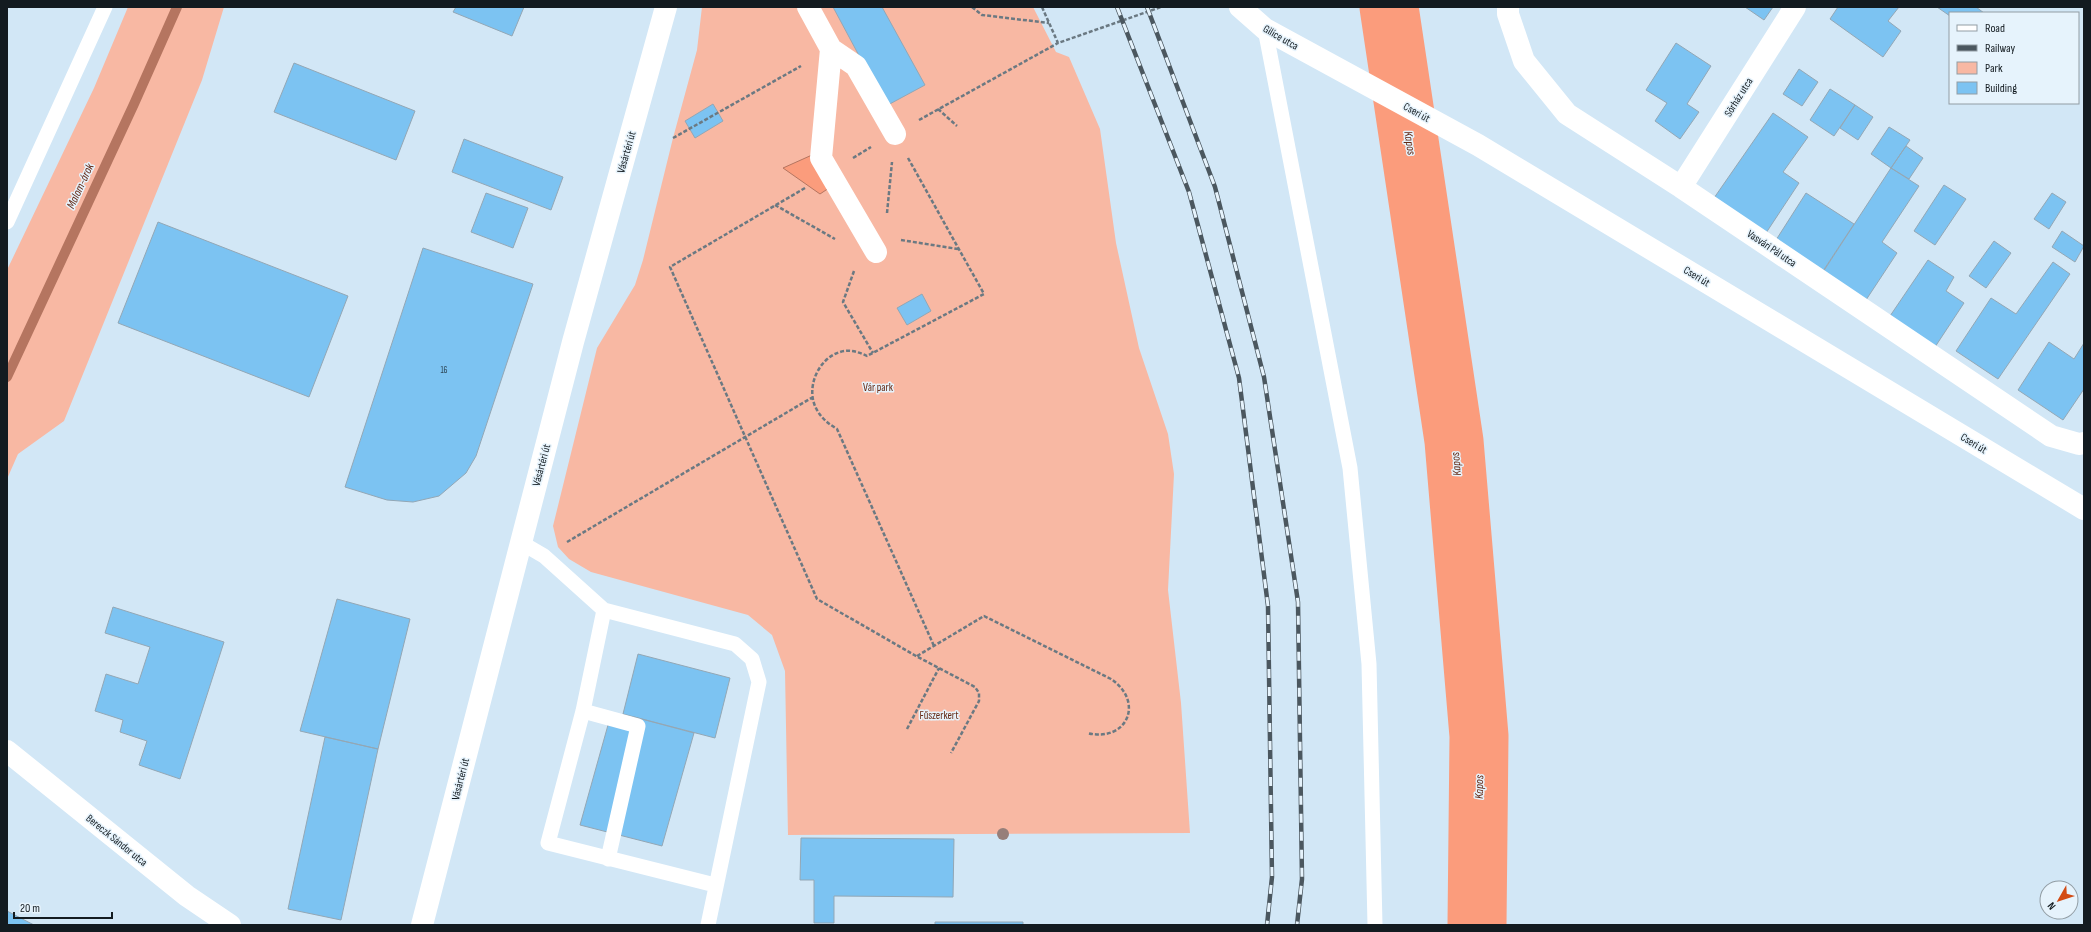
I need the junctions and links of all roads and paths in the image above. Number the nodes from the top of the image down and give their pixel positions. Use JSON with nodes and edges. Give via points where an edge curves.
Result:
{"nodes":[{"id":1,"x":105,"y":7,"type":"edge"},
{"id":2,"x":666,"y":7,"type":"edge"},
{"id":3,"x":808,"y":7,"type":"edge"},
{"id":4,"x":972,"y":7,"type":"edge"},
{"id":5,"x":1042,"y":7,"type":"edge"},
{"id":6,"x":1161,"y":7,"type":"edge"},
{"id":7,"x":1240,"y":7,"type":"edge"},
{"id":8,"x":1508,"y":7,"type":"edge"},
{"id":9,"x":1796,"y":7,"type":"edge"},
{"id":10,"x":1049,"y":23,"type":"junction"},
{"id":11,"x":1265,"y":29,"type":"junction"},
{"id":12,"x":1058,"y":43,"type":"junction"},
{"id":13,"x":831,"y":49,"type":"junction"},
{"id":14,"x":1305,"y":51,"type":"joint"},
{"id":15,"x":938,"y":109,"type":"junction"},
{"id":16,"x":957,"y":126,"type":"dead end"},
{"id":17,"x":895,"y":134,"type":"junction"},
{"id":18,"x":673,"y":138,"type":"dead end"},
{"id":19,"x":829,"y":172,"type":"junction"},
{"id":20,"x":1682,"y":186,"type":"junction"},
{"id":21,"x":805,"y":187,"type":"dead end"},
{"id":22,"x":7,"y":222,"type":"edge"},
{"id":23,"x":896,"y":240,"type":"dead end"},
{"id":24,"x":958,"y":249,"type":"junction"},
{"id":25,"x":876,"y":252,"type":"dead end"},
{"id":26,"x":857,"y":264,"type":"dead end"},
{"id":27,"x":873,"y":353,"type":"junction"},
{"id":28,"x":813,"y":397,"type":"junction"},
{"id":29,"x":746,"y":436,"type":"junction"},
{"id":30,"x":2084,"y":443,"type":"edge"},
{"id":31,"x":2084,"y":509,"type":"edge"},
{"id":32,"x":520,"y":542,"type":"junction"},
{"id":33,"x":544,"y":556,"type":"junction"},
{"id":34,"x":604,"y":610,"type":"junction"},
{"id":35,"x":934,"y":646,"type":"junction"},
{"id":36,"x":916,"y":656,"type":"junction"},
{"id":37,"x":939,"y":668,"type":"junction"},
{"id":38,"x":583,"y":711,"type":"junction"},
{"id":39,"x":907,"y":729,"type":"dead end"},
{"id":40,"x":1087,"y":733,"type":"dead end"},
{"id":41,"x":7,"y":751,"type":"edge"},
{"id":42,"x":951,"y":753,"type":"dead end"},
{"id":43,"x":608,"y":859,"type":"junction"},
{"id":44,"x":715,"y":885,"type":"junction"},
{"id":45,"x":230,"y":925,"type":"edge"},
{"id":46,"x":422,"y":925,"type":"edge"},
{"id":47,"x":708,"y":925,"type":"edge"},
{"id":48,"x":1375,"y":925,"type":"edge"}],
"edges":[{"from":1,"to":22,"type":"lane"},
{"from":2,"to":32,"type":"street","name":"Vásártéri út"},
{"from":3,"to":13,"type":"street"},
{"from":4,"to":10,"type":"path","via":[[982,15]]},
{"from":5,"to":10,"type":"path"},
{"from":6,"to":12,"type":"path"},
{"from":7,"to":11,"type":"street","name":"Gilice utca"},
{"from":8,"to":20,"type":"street","name":"Vasvári Pál utca","via":[[1524,61],[1567,114]]},
{"from":9,"to":20,"type":"street","name":"Sörház utca"},
{"from":10,"to":12,"type":"path"},
{"from":11,"to":14,"type":"street","name":"Gilice utca"},
{"from":11,"to":48,"type":"lane","via":[[1350,468],[1369,664]]},
{"from":12,"to":15,"type":"path"},
{"from":13,"to":17,"type":"street","via":[[856,66]]},
{"from":13,"to":18,"type":"path"},
{"from":13,"to":19,"type":"street","via":[[821,158]]},
{"from":14,"to":31,"type":"street","name":"Cseri út","via":[[1478,145]]},
{"from":15,"to":16,"type":"path"},
{"from":15,"to":17,"type":"path"},
{"from":17,"to":19,"type":"path"},
{"from":17,"to":24,"type":"path"},
{"from":19,"to":25,"type":"street"},
{"from":20,"to":30,"type":"street","name":"Vasvári Pál utca","via":[[2051,436],[2079,444]]},
{"from":21,"to":29,"type":"path","via":[[670,267]]},
{"from":23,"to":24,"type":"path"},
{"from":24,"to":27,"type":"path","via":[[984,294]]},
{"from":26,"to":27,"type":"path","via":[[844,302]]},
{"from":27,"to":28,"type":"path","via":[[867,356],[857,351],[840,352],[826,361],[816,372]]},
{"from":28,"to":29,"type":"path"},
{"from":28,"to":35,"type":"path","via":[[817,410],[837,429]]},
{"from":29,"to":33,"type":"path"},
{"from":29,"to":36,"type":"path","via":[[817,598]]},
{"from":32,"to":33,"type":"lane"},
{"from":32,"to":46,"type":"street","name":"Vásártéri út"},
{"from":33,"to":34,"type":"lane"},
{"from":34,"to":38,"type":"lane"},
{"from":34,"to":44,"type":"lane","via":[[735,644],[752,659],[759,682]]},
{"from":35,"to":36,"type":"path"},
{"from":35,"to":40,"type":"path","via":[[984,616],[1111,679],[1121,686],[1127,696],[1127,717],[1114,732],[1105,735]]},
{"from":36,"to":37,"type":"path"},
{"from":37,"to":39,"type":"path"},
{"from":37,"to":42,"type":"path","via":[[975,687],[979,693],[979,701]]},
{"from":38,"to":43,"type":"lane","via":[[638,726]]},
{"from":38,"to":43,"type":"lane","via":[[548,843]]},
{"from":41,"to":45,"type":"street","name":"Bereczk Sándor utca","via":[[187,896]]},
{"from":43,"to":44,"type":"lane"},
{"from":44,"to":47,"type":"lane"}]}
